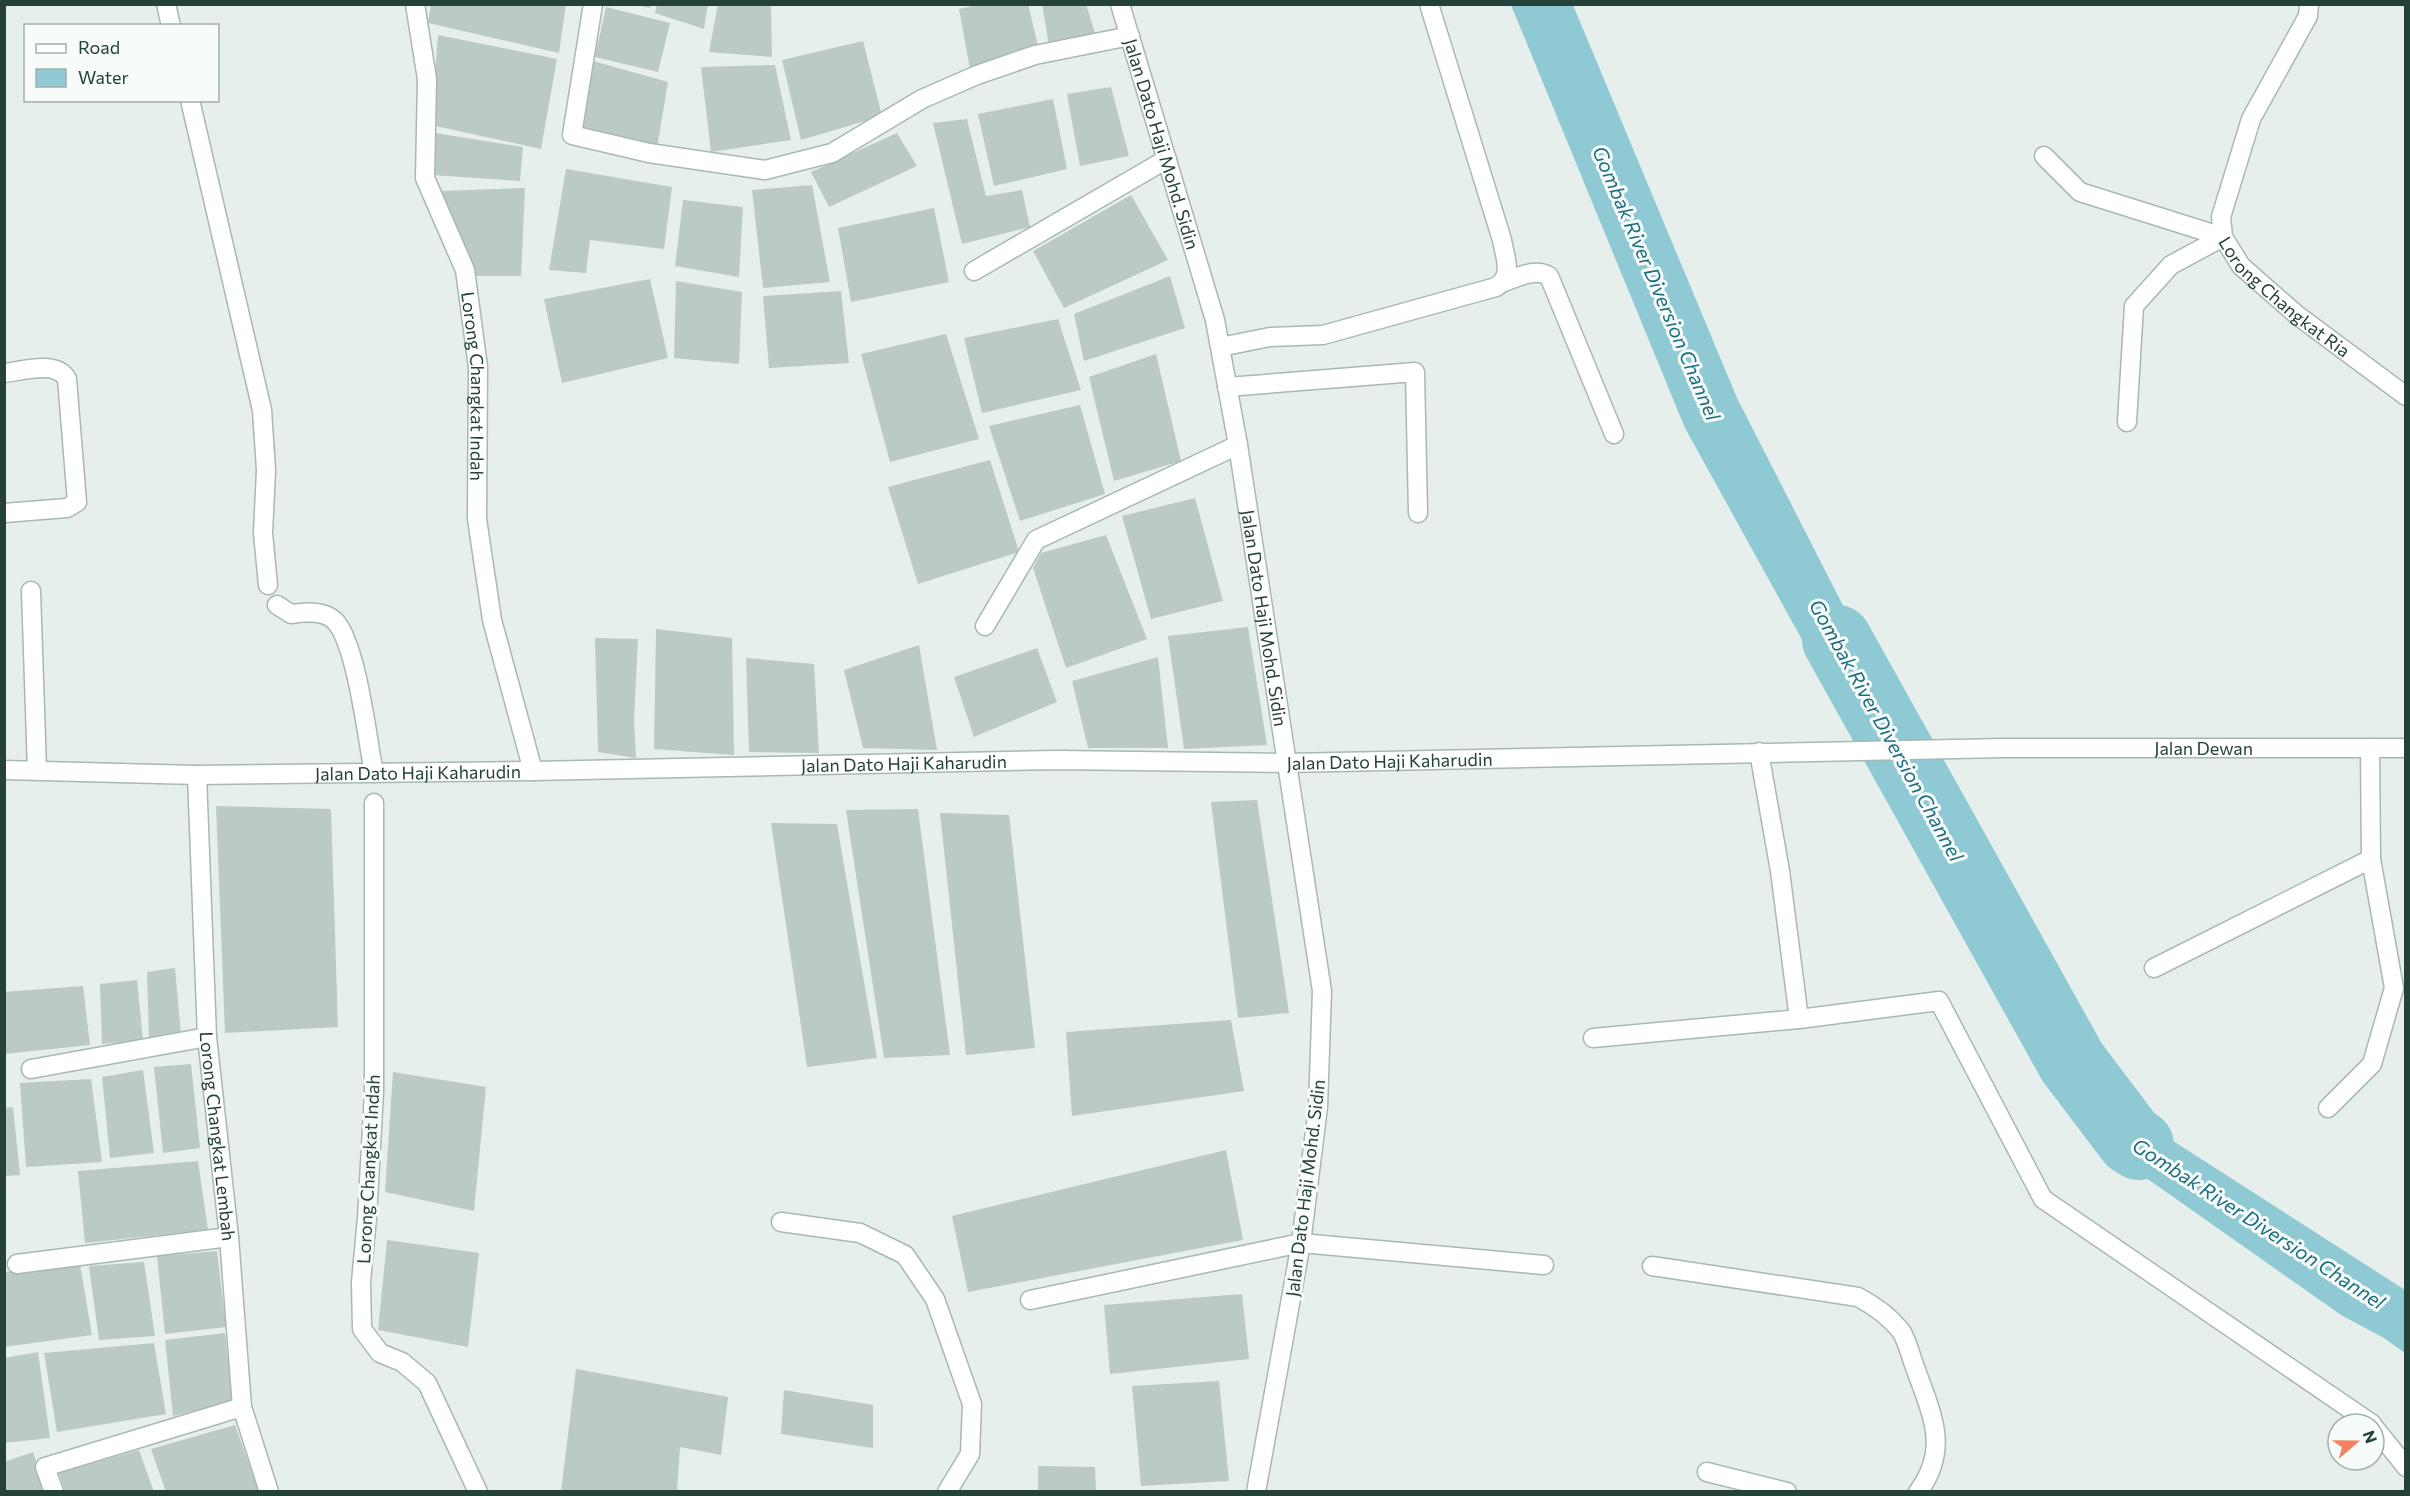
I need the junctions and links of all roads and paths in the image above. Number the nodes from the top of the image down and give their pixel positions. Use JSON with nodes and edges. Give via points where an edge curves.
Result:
{"nodes":[{"id":1,"x":166,"y":4,"type":"edge"},
{"id":2,"x":415,"y":4,"type":"edge"},
{"id":3,"x":593,"y":4,"type":"edge"},
{"id":4,"x":1120,"y":4,"type":"edge"},
{"id":5,"x":1429,"y":4,"type":"edge"},
{"id":6,"x":2309,"y":4,"type":"edge"},
{"id":7,"x":171,"y":24,"type":"edge"},
{"id":8,"x":1130,"y":36,"type":"junction"},
{"id":9,"x":190,"y":102,"type":"edge"},
{"id":10,"x":2044,"y":156,"type":"dead end"},
{"id":11,"x":1167,"y":159,"type":"junction"},
{"id":12,"x":2223,"y":237,"type":"junction"},
{"id":13,"x":974,"y":271,"type":"dead end"},
{"id":14,"x":1504,"y":282,"type":"junction"},
{"id":15,"x":1220,"y":347,"type":"junction"},
{"id":16,"x":4,"y":373,"type":"edge"},
{"id":17,"x":1227,"y":387,"type":"junction"},
{"id":18,"x":2406,"y":396,"type":"edge"},
{"id":19,"x":2127,"y":422,"type":"dead end"},
{"id":20,"x":1614,"y":434,"type":"dead end"},
{"id":21,"x":1238,"y":445,"type":"junction"},
{"id":22,"x":4,"y":513,"type":"edge"},
{"id":23,"x":1418,"y":513,"type":"dead end"},
{"id":24,"x":268,"y":585,"type":"dead end"},
{"id":25,"x":31,"y":591,"type":"dead end"},
{"id":26,"x":277,"y":605,"type":"dead end"},
{"id":27,"x":985,"y":626,"type":"dead end"},
{"id":28,"x":2370,"y":748,"type":"junction"},
{"id":29,"x":2406,"y":748,"type":"edge"},
{"id":30,"x":1803,"y":751,"type":"joint"},
{"id":31,"x":1759,"y":752,"type":"junction"},
{"id":32,"x":1288,"y":763,"type":"junction"},
{"id":33,"x":4,"y":770,"type":"edge"},
{"id":34,"x":37,"y":770,"type":"junction"},
{"id":35,"x":533,"y":771,"type":"junction"},
{"id":36,"x":374,"y":773,"type":"junction"},
{"id":37,"x":197,"y":776,"type":"junction"},
{"id":38,"x":374,"y":803,"type":"dead end"},
{"id":39,"x":2371,"y":859,"type":"junction"},
{"id":40,"x":2154,"y":968,"type":"dead end"},
{"id":41,"x":1799,"y":1019,"type":"junction"},
{"id":42,"x":207,"y":1037,"type":"junction"},
{"id":43,"x":1593,"y":1038,"type":"dead end"},
{"id":44,"x":32,"y":1069,"type":"dead end"},
{"id":45,"x":2328,"y":1108,"type":"dead end"},
{"id":46,"x":781,"y":1222,"type":"dead end"},
{"id":47,"x":229,"y":1237,"type":"junction"},
{"id":48,"x":1301,"y":1243,"type":"junction"},
{"id":49,"x":17,"y":1264,"type":"dead end"},
{"id":50,"x":1544,"y":1265,"type":"dead end"},
{"id":51,"x":1652,"y":1266,"type":"dead end"},
{"id":52,"x":1030,"y":1300,"type":"dead end"},
{"id":53,"x":242,"y":1407,"type":"junction"},
{"id":54,"x":2353,"y":1412,"type":"edge"},
{"id":55,"x":2386,"y":1442,"type":"edge"},
{"id":56,"x":2406,"y":1467,"type":"edge"},
{"id":57,"x":1707,"y":1472,"type":"dead end"},
{"id":58,"x":54,"y":1491,"type":"edge"},
{"id":59,"x":268,"y":1491,"type":"edge"},
{"id":60,"x":478,"y":1491,"type":"edge"},
{"id":61,"x":947,"y":1491,"type":"edge"},
{"id":62,"x":1256,"y":1491,"type":"edge"},
{"id":63,"x":1787,"y":1491,"type":"edge"},
{"id":64,"x":1918,"y":1491,"type":"edge"}],
"edges":[{"from":1,"to":7,"type":"street"},
{"from":2,"to":35,"type":"street","name":"Lorong Changkat Indah","via":[[427,79],[425,178],[465,270],[478,367],[477,519],[492,620]]},
{"from":3,"to":8,"type":"street","via":[[572,135],[649,153],[765,170],[832,153],[922,99],[977,75],[1035,55]]},
{"from":4,"to":8,"type":"street","name":"Jalan Dato Haji Mohd. Sidin"},
{"from":5,"to":14,"type":"street","via":[[1502,240],[1508,274]]},
{"from":6,"to":12,"type":"street","name":"Lorong Changkat Ria","via":[[2308,16],[2250,119],[2221,218]]},
{"from":8,"to":11,"type":"street","name":"Jalan Dato Haji Mohd. Sidin"},
{"from":9,"to":24,"type":"street","via":[[262,410],[266,470],[263,533]]},
{"from":10,"to":12,"type":"street","via":[[2080,192]]},
{"from":11,"to":13,"type":"street"},
{"from":11,"to":15,"type":"street","name":"Jalan Dato Haji Mohd. Sidin"},
{"from":12,"to":18,"type":"street","name":"Lorong Changkat Ria","via":[[2241,266],[2297,315]]},
{"from":12,"to":19,"type":"street","via":[[2171,265],[2134,306]]},
{"from":14,"to":15,"type":"street","via":[[1323,335],[1270,337]]},
{"from":14,"to":20,"type":"street","via":[[1533,272],[1548,276]]},
{"from":15,"to":17,"type":"street","name":"Jalan Dato Haji Mohd. Sidin"},
{"from":16,"to":22,"type":"street","via":[[52,368],[67,379],[77,502],[67,508]]},
{"from":17,"to":21,"type":"street","name":"Jalan Dato Haji Mohd. Sidin"},
{"from":17,"to":23,"type":"street","via":[[1415,372]]},
{"from":21,"to":27,"type":"street","via":[[1036,540]]},
{"from":21,"to":32,"type":"street","name":"Jalan Dato Haji Mohd. Sidin"},
{"from":25,"to":34,"type":"street"},
{"from":26,"to":36,"type":"street","via":[[291,614],[312,611],[334,620],[348,643]]},
{"from":28,"to":29,"type":"street","name":"Jalan Dewan"},
{"from":28,"to":30,"type":"street","name":"Jalan Dewan"},
{"from":28,"to":39,"type":"street"},
{"from":30,"to":31,"type":"street","name":"Jalan Dato Haji Kaharudin"},
{"from":31,"to":32,"type":"street","name":"Jalan Dato Haji Kaharudin"},
{"from":31,"to":41,"type":"street","via":[[1780,871]]},
{"from":32,"to":35,"type":"street","name":"Jalan Dato Haji Kaharudin","via":[[1057,760]]},
{"from":32,"to":48,"type":"street","name":"Jalan Dato Haji Mohd. Sidin","via":[[1322,991],[1318,1107]]},
{"from":33,"to":34,"type":"street","name":"Jalan Dato Haji Kaharudin"},
{"from":34,"to":37,"type":"street","name":"Jalan Dato Haji Kaharudin"},
{"from":35,"to":36,"type":"street","name":"Jalan Dato Haji Kaharudin"},
{"from":36,"to":37,"type":"street","name":"Jalan Dato Haji Kaharudin"},
{"from":37,"to":42,"type":"street","name":"Lorong Changkat Lembah"},
{"from":38,"to":60,"type":"street","name":"Lorong Changkat Indah","via":[[374,1092],[361,1282],[362,1329],[380,1353],[402,1362],[427,1383]]},
{"from":39,"to":40,"type":"street"},
{"from":39,"to":45,"type":"street","via":[[2394,988],[2372,1064]]},
{"from":41,"to":43,"type":"street"},
{"from":41,"to":54,"type":"street","via":[[1939,1001],[2043,1198]]},
{"from":42,"to":44,"type":"street"},
{"from":42,"to":47,"type":"street","name":"Lorong Changkat Lembah"},
{"from":46,"to":61,"type":"street","via":[[860,1233],[905,1255],[935,1299],[972,1404],[970,1454]]},
{"from":47,"to":49,"type":"street"},
{"from":47,"to":53,"type":"street","name":"Lorong Changkat Lembah"},
{"from":48,"to":50,"type":"street"},
{"from":48,"to":52,"type":"street"},
{"from":48,"to":62,"type":"street","name":"Jalan Dato Haji Mohd. Sidin"},
{"from":51,"to":64,"type":"street","via":[[1858,1297],[1880,1309],[1902,1333],[1932,1416],[1937,1446],[1930,1476]]},
{"from":53,"to":58,"type":"street","via":[[45,1467]]},
{"from":53,"to":59,"type":"street","name":"Lorong Changkat Lembah"},
{"from":55,"to":56,"type":"street"},
{"from":57,"to":63,"type":"street"}]}
